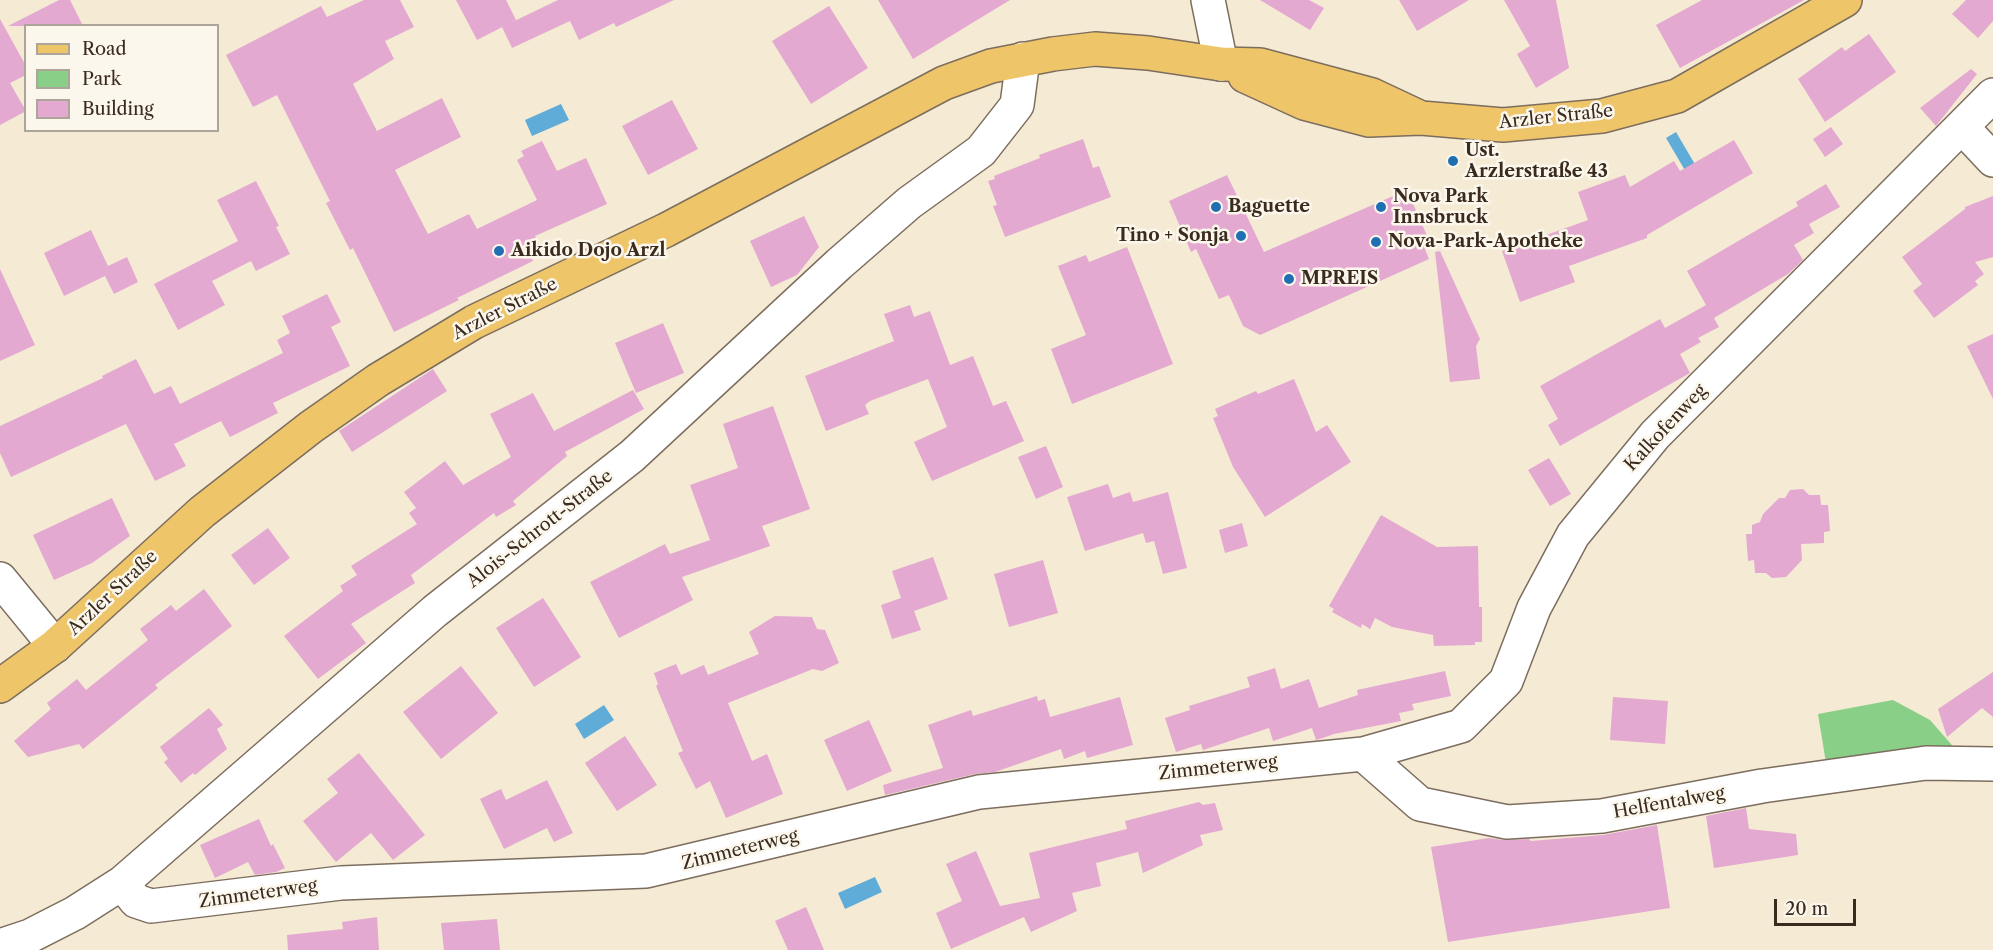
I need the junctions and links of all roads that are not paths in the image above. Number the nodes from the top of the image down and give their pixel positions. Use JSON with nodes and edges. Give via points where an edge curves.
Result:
{"nodes":[{"id":1,"x":1208,"y":0,"type":"edge"},
{"id":2,"x":1845,"y":0,"type":"edge"},
{"id":3,"x":1023,"y":59,"type":"junction"},
{"id":4,"x":1221,"y":64,"type":"junction"},
{"id":5,"x":1993,"y":95,"type":"edge"},
{"id":6,"x":1962,"y":127,"type":"junction"},
{"id":7,"x":1993,"y":160,"type":"edge"},
{"id":8,"x":0,"y":579,"type":"edge"},
{"id":9,"x":55,"y":646,"type":"junction"},
{"id":10,"x":0,"y":686,"type":"edge"},
{"id":11,"x":1363,"y":754,"type":"junction"},
{"id":12,"x":1993,"y":764,"type":"edge"},
{"id":13,"x":122,"y":884,"type":"junction"},
{"id":14,"x":0,"y":946,"type":"edge"}],
"edges":[{"from":1,"to":4,"type":"street"},
{"from":2,"to":4,"type":"main road","name":"Arzler Straße","via":[[1677,96],[1602,116],[1503,125],[1421,118],[1369,120],[1304,103]]},
{"from":3,"to":4,"type":"main road","name":"Arzler Straße","via":[[1095,49]]},
{"from":3,"to":9,"type":"main road","name":"Arzler Straße","via":[[944,83],[666,230],[474,322],[378,380],[311,427],[184,527]]},
{"from":3,"to":13,"type":"street","name":"Alois-Schrott-Straße","via":[[1017,105],[981,151],[909,203],[632,456],[435,611]]},
{"from":5,"to":6,"type":"street","name":"Kalkofenweg"},
{"from":6,"to":7,"type":"street"},
{"from":6,"to":11,"type":"street","name":"Kalkofenweg","via":[[1655,435],[1573,536],[1534,608],[1506,681],[1461,726]]},
{"from":8,"to":9,"type":"street"},
{"from":9,"to":10,"type":"main road","name":"Arzler Straße"},
{"from":11,"to":12,"type":"street","name":"Helfentalweg","via":[[1420,804],[1507,822],[1602,816],[1762,786],[1926,764]]},
{"from":11,"to":13,"type":"street","name":"Zimmeterweg","via":[[979,792],[660,870],[634,873],[341,883],[152,906],[136,900]]},
{"from":13,"to":14,"type":"street","name":"Alois-Schrott-Straße","via":[[30,936]]}]}
